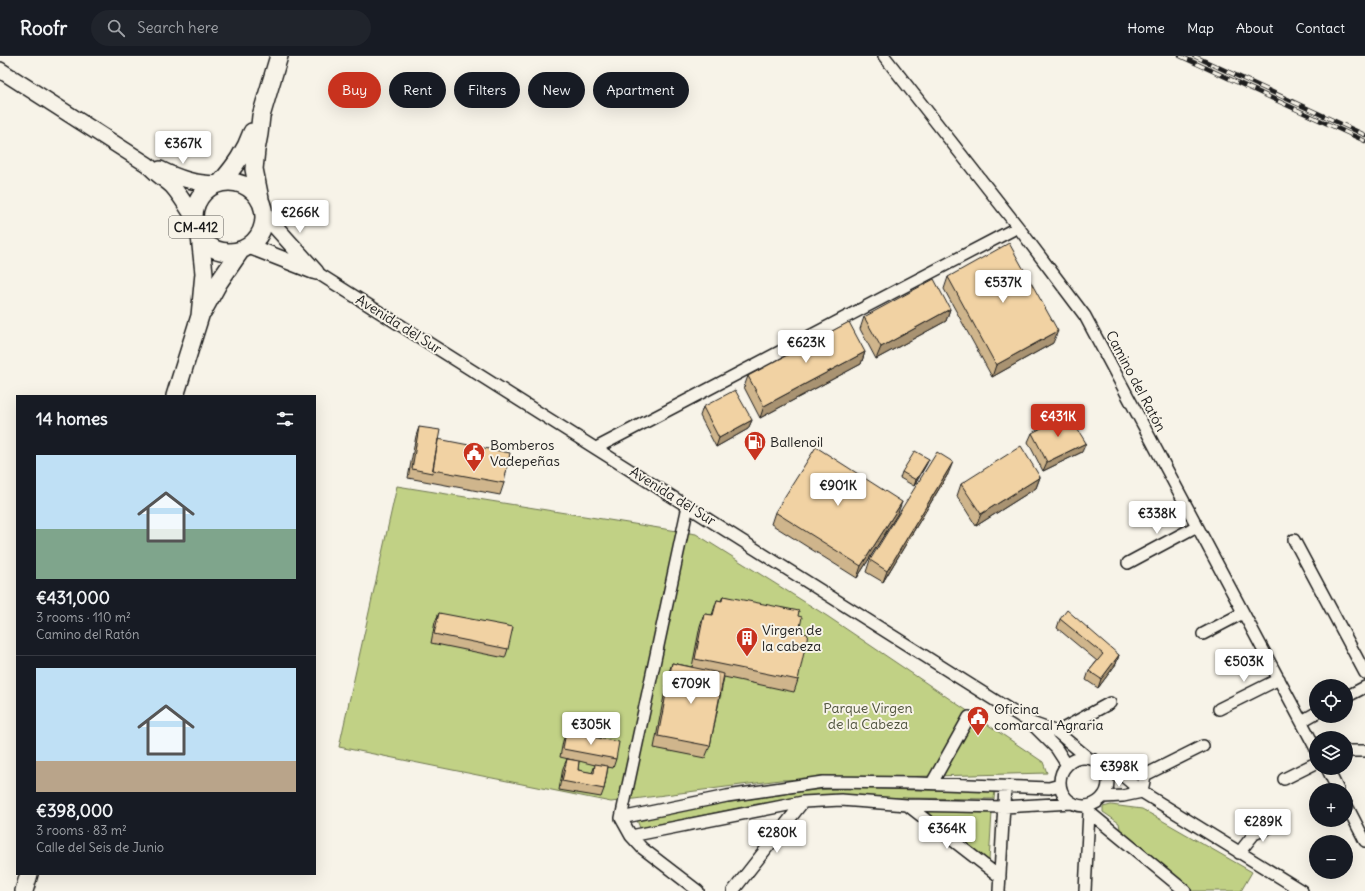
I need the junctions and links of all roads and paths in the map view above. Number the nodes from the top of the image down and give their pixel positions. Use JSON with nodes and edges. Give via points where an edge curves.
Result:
{"nodes":[{"id":1,"x":279,"y":56,"type":"edge"},
{"id":2,"x":884,"y":56,"type":"edge"},
{"id":3,"x":0,"y":70,"type":"edge"},
{"id":4,"x":261,"y":116,"type":"junction"},
{"id":5,"x":148,"y":165,"type":"junction"},
{"id":6,"x":219,"y":183,"type":"junction"},
{"id":7,"x":262,"y":206,"type":"junction"},
{"id":8,"x":194,"y":218,"type":"junction"},
{"id":9,"x":1018,"y":227,"type":"junction"},
{"id":10,"x":200,"y":236,"type":"junction"},
{"id":11,"x":245,"y":248,"type":"junction"},
{"id":12,"x":316,"y":272,"type":"junction"},
{"id":13,"x":200,"y":316,"type":"junction"},
{"id":14,"x":175,"y":395,"type":"edge"},
{"id":15,"x":596,"y":448,"type":"junction"},
{"id":16,"x":688,"y":506,"type":"junction"},
{"id":17,"x":1197,"y":526,"type":"junction"},
{"id":18,"x":1294,"y":540,"type":"dead end"},
{"id":19,"x":1128,"y":563,"type":"dead end"},
{"id":20,"x":1244,"y":614,"type":"junction"},
{"id":21,"x":1203,"y":634,"type":"dead end"},
{"id":22,"x":1365,"y":673,"type":"edge"},
{"id":23,"x":1279,"y":679,"type":"junction"},
{"id":24,"x":1365,"y":687,"type":"edge"},
{"id":25,"x":1353,"y":693,"type":"edge"},
{"id":26,"x":1110,"y":703,"type":"dead end"},
{"id":27,"x":1220,"y":709,"type":"dead end"},
{"id":28,"x":969,"y":717,"type":"dead end"},
{"id":29,"x":1309,"y":717,"type":"edge"},
{"id":30,"x":1302,"y":721,"type":"junction"},
{"id":31,"x":1029,"y":722,"type":"junction"},
{"id":32,"x":1057,"y":732,"type":"junction"},
{"id":33,"x":1309,"y":735,"type":"edge"},
{"id":34,"x":1203,"y":746,"type":"dead end"},
{"id":35,"x":1353,"y":751,"type":"edge"},
{"id":36,"x":1365,"y":751,"type":"edge"},
{"id":37,"x":1087,"y":757,"type":"junction"},
{"id":38,"x":1067,"y":764,"type":"junction"},
{"id":39,"x":1309,"y":766,"type":"edge"},
{"id":40,"x":1104,"y":768,"type":"junction"},
{"id":41,"x":1284,"y":779,"type":"dead end"},
{"id":42,"x":932,"y":783,"type":"junction"},
{"id":43,"x":1060,"y":785,"type":"junction"},
{"id":44,"x":1004,"y":787,"type":"junction"},
{"id":45,"x":1142,"y":792,"type":"junction"},
{"id":46,"x":1103,"y":797,"type":"junction"},
{"id":47,"x":803,"y":802,"type":"junction"},
{"id":48,"x":1072,"y":803,"type":"junction"},
{"id":49,"x":907,"y":805,"type":"junction"},
{"id":50,"x":1004,"y":807,"type":"junction"},
{"id":51,"x":1088,"y":809,"type":"junction"},
{"id":52,"x":621,"y":818,"type":"junction"},
{"id":53,"x":1353,"y":818,"type":"edge"},
{"id":54,"x":1278,"y":823,"type":"dead end"},
{"id":55,"x":631,"y":836,"type":"junction"},
{"id":56,"x":1365,"y":841,"type":"edge"},
{"id":57,"x":1239,"y":853,"type":"junction"},
{"id":58,"x":29,"y":875,"type":"edge"},
{"id":59,"x":1000,"y":877,"type":"junction"},
{"id":60,"x":1288,"y":887,"type":"edge"},
{"id":61,"x":24,"y":891,"type":"edge"},
{"id":62,"x":698,"y":891,"type":"edge"},
{"id":63,"x":733,"y":891,"type":"edge"},
{"id":64,"x":999,"y":891,"type":"edge"},
{"id":65,"x":1085,"y":891,"type":"edge"},
{"id":66,"x":1185,"y":891,"type":"edge"},
{"id":67,"x":1302,"y":891,"type":"edge"}],
"edges":[{"from":1,"to":4,"type":"main road","number":"CM-412"},
{"from":2,"to":9,"type":"street","name":"Camino del Ratón"},
{"from":3,"to":5,"type":"main road"},
{"from":4,"to":6,"type":"main road","number":"CM-412","via":[[237,164]]},
{"from":4,"to":7,"type":"main road","number":"CM-412","via":[[254,169]]},
{"from":5,"to":6,"type":"main road","via":[[187,181]]},
{"from":5,"to":8,"type":"main road","via":[[171,185]]},
{"from":6,"to":7,"type":"main road","via":[[243,184],[252,190]]},
{"from":6,"to":8,"type":"main road","number":"CM-412","via":[[207,189],[200,198]]},
{"from":7,"to":11,"type":"main road","number":"CM-412","via":[[264,223],[261,232],[256,240]]},
{"from":7,"to":12,"type":"main road","name":"Avenida del Sur"},
{"from":8,"to":10,"type":"main road","number":"CM-412"},
{"from":9,"to":15,"type":"street"},
{"from":9,"to":17,"type":"street","name":"Camino del Ratón","via":[[1084,316]]},
{"from":10,"to":11,"type":"main road","number":"CM-412","via":[[218,250],[230,252]]},
{"from":10,"to":13,"type":"main road","number":"CM-412","via":[[204,273]]},
{"from":11,"to":12,"type":"main road","name":"Avenida del Sur"},
{"from":11,"to":13,"type":"main road","number":"CM-412","via":[[219,282]]},
{"from":12,"to":15,"type":"street","name":"Avenida del Sur"},
{"from":13,"to":14,"type":"main road","number":"CM-412"},
{"from":15,"to":16,"type":"street","name":"Avenida del Sur"},
{"from":16,"to":31,"type":"street","name":"Avenida del Sur"},
{"from":16,"to":52,"type":"street"},
{"from":17,"to":19,"type":"street"},
{"from":17,"to":20,"type":"street","name":"Camino del Ratón"},
{"from":18,"to":22,"type":"street"},
{"from":20,"to":21,"type":"street"},
{"from":20,"to":23,"type":"street","name":"Camino del Ratón"},
{"from":23,"to":27,"type":"street"},
{"from":23,"to":30,"type":"street","name":"Camino del Ratón"},
{"from":24,"to":25,"type":"street"},
{"from":26,"to":32,"type":"street"},
{"from":28,"to":42,"type":"street"},
{"from":29,"to":30,"type":"street"},
{"from":30,"to":33,"type":"street","name":"Camino del Ratón"},
{"from":31,"to":32,"type":"street","name":"Avenida del Sur"},
{"from":31,"to":38,"type":"street","name":"Avenida del Sur","via":[[1056,748]]},
{"from":32,"to":37,"type":"street","name":"Avenida del Sur"},
{"from":34,"to":45,"type":"street","via":[[1145,775]]},
{"from":35,"to":36,"type":"street"},
{"from":37,"to":38,"type":"street"},
{"from":37,"to":40,"type":"street"},
{"from":38,"to":43,"type":"street","via":[[1062,770]]},
{"from":39,"to":41,"type":"street"},
{"from":40,"to":45,"type":"street","via":[[1123,776]]},
{"from":40,"to":46,"type":"street","via":[[1108,783]]},
{"from":42,"to":44,"type":"street"},
{"from":42,"to":52,"type":"street","via":[[822,782],[727,796]]},
{"from":43,"to":44,"type":"street","via":[[1049,788]]},
{"from":43,"to":48,"type":"street","via":[[1062,792]]},
{"from":44,"to":50,"type":"street"},
{"from":45,"to":46,"type":"street"},
{"from":45,"to":57,"type":"street"},
{"from":46,"to":51,"type":"street"},
{"from":47,"to":49,"type":"street","via":[[841,800]]},
{"from":47,"to":55,"type":"street"},
{"from":47,"to":63,"type":"street"},
{"from":48,"to":50,"type":"street"},
{"from":48,"to":51,"type":"street"},
{"from":49,"to":50,"type":"street"},
{"from":49,"to":59,"type":"street"},
{"from":50,"to":59,"type":"street"},
{"from":51,"to":65,"type":"street"},
{"from":51,"to":66,"type":"street"},
{"from":52,"to":55,"type":"street"},
{"from":53,"to":56,"type":"street"},
{"from":54,"to":57,"type":"street","via":[[1254,834]]},
{"from":55,"to":62,"type":"street","via":[[642,848]]},
{"from":57,"to":60,"type":"street"},
{"from":58,"to":61,"type":"main road"},
{"from":59,"to":64,"type":"street"},
{"from":60,"to":67,"type":"street"}]}
